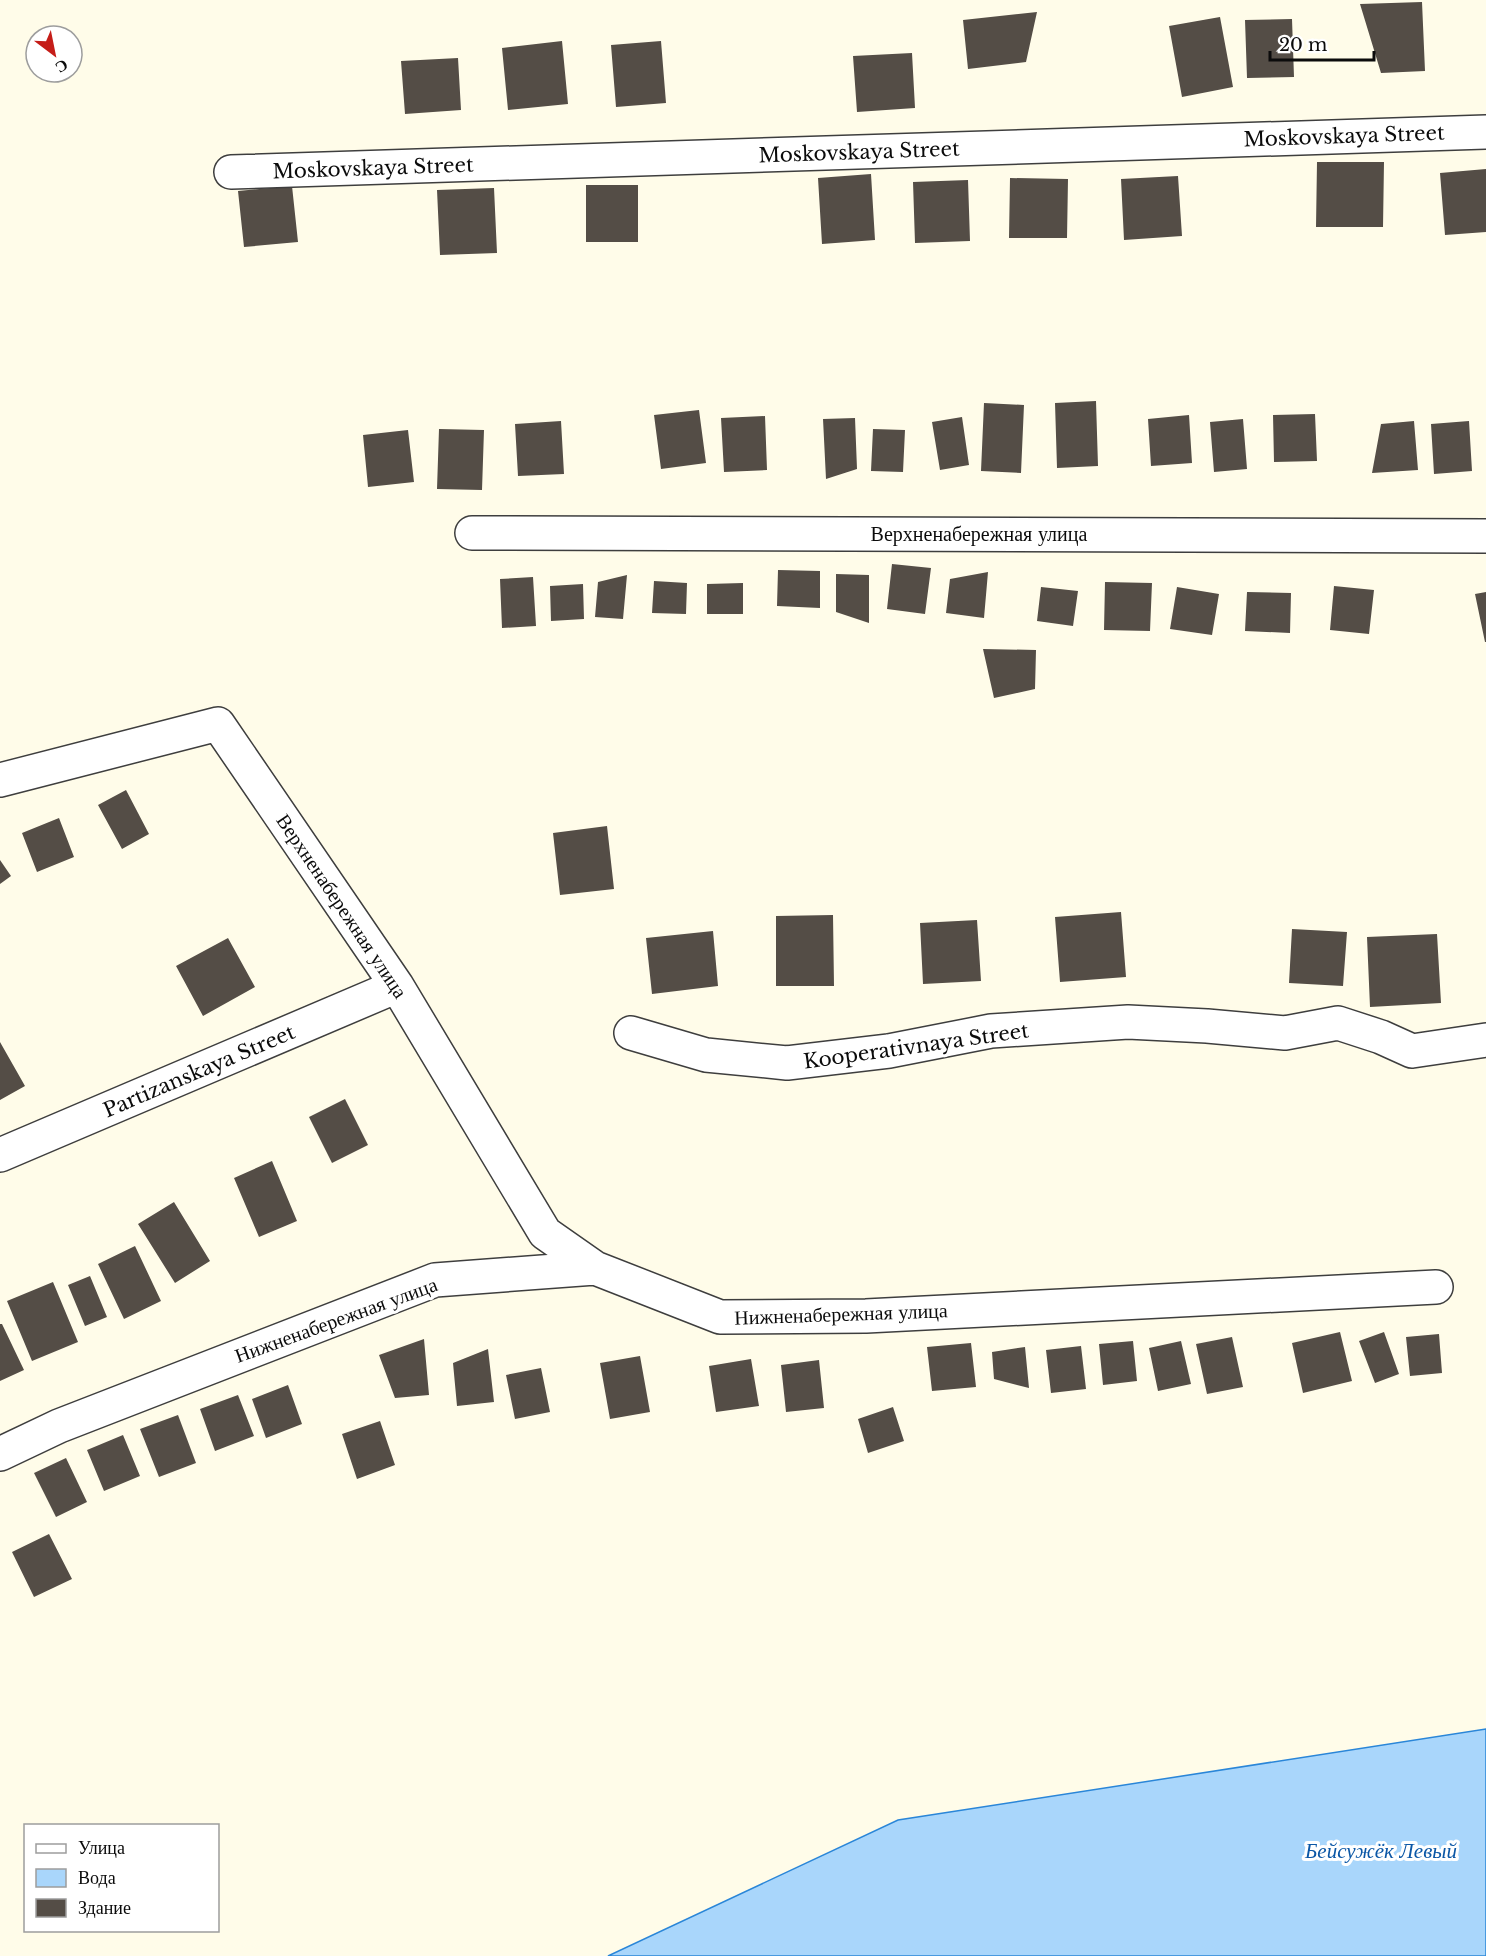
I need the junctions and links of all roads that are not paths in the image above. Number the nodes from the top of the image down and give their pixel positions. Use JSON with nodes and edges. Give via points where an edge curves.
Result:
{"nodes":[{"id":1,"x":1486,"y":132,"type":"edge"},
{"id":2,"x":231,"y":172,"type":"dead end"},
{"id":3,"x":472,"y":533,"type":"dead end"},
{"id":4,"x":1486,"y":536,"type":"edge"},
{"id":5,"x":0,"y":780,"type":"edge"},
{"id":6,"x":397,"y":986,"type":"junction"},
{"id":7,"x":631,"y":1034,"type":"dead end"},
{"id":8,"x":1486,"y":1040,"type":"edge"},
{"id":9,"x":0,"y":1155,"type":"edge"},
{"id":10,"x":595,"y":1269,"type":"junction"},
{"id":11,"x":1436,"y":1287,"type":"dead end"},
{"id":12,"x":0,"y":1454,"type":"edge"}],
"edges":[{"from":1,"to":2,"type":"street","name":"Moskovskaya Street"},
{"from":3,"to":4,"type":"street","name":"Верхненабережная улица"},
{"from":5,"to":6,"type":"street","name":"Верхненабережная улица","via":[[218,724]]},
{"from":6,"to":9,"type":"street","name":"Partizanskaya Street"},
{"from":6,"to":10,"type":"street","name":"Верхненабережная улица","via":[[545,1233]]},
{"from":7,"to":8,"type":"street","name":"Kooperativnaya Street","via":[[706,1055],[787,1063],[889,1051],[992,1031],[1128,1022],[1285,1033],[1338,1023],[1412,1050]]},
{"from":10,"to":11,"type":"street","name":"Нижненабережная улица","via":[[720,1317],[866,1316]]},
{"from":10,"to":12,"type":"street","name":"Нижненабережная улица","via":[[435,1280],[59,1426]]}]}
